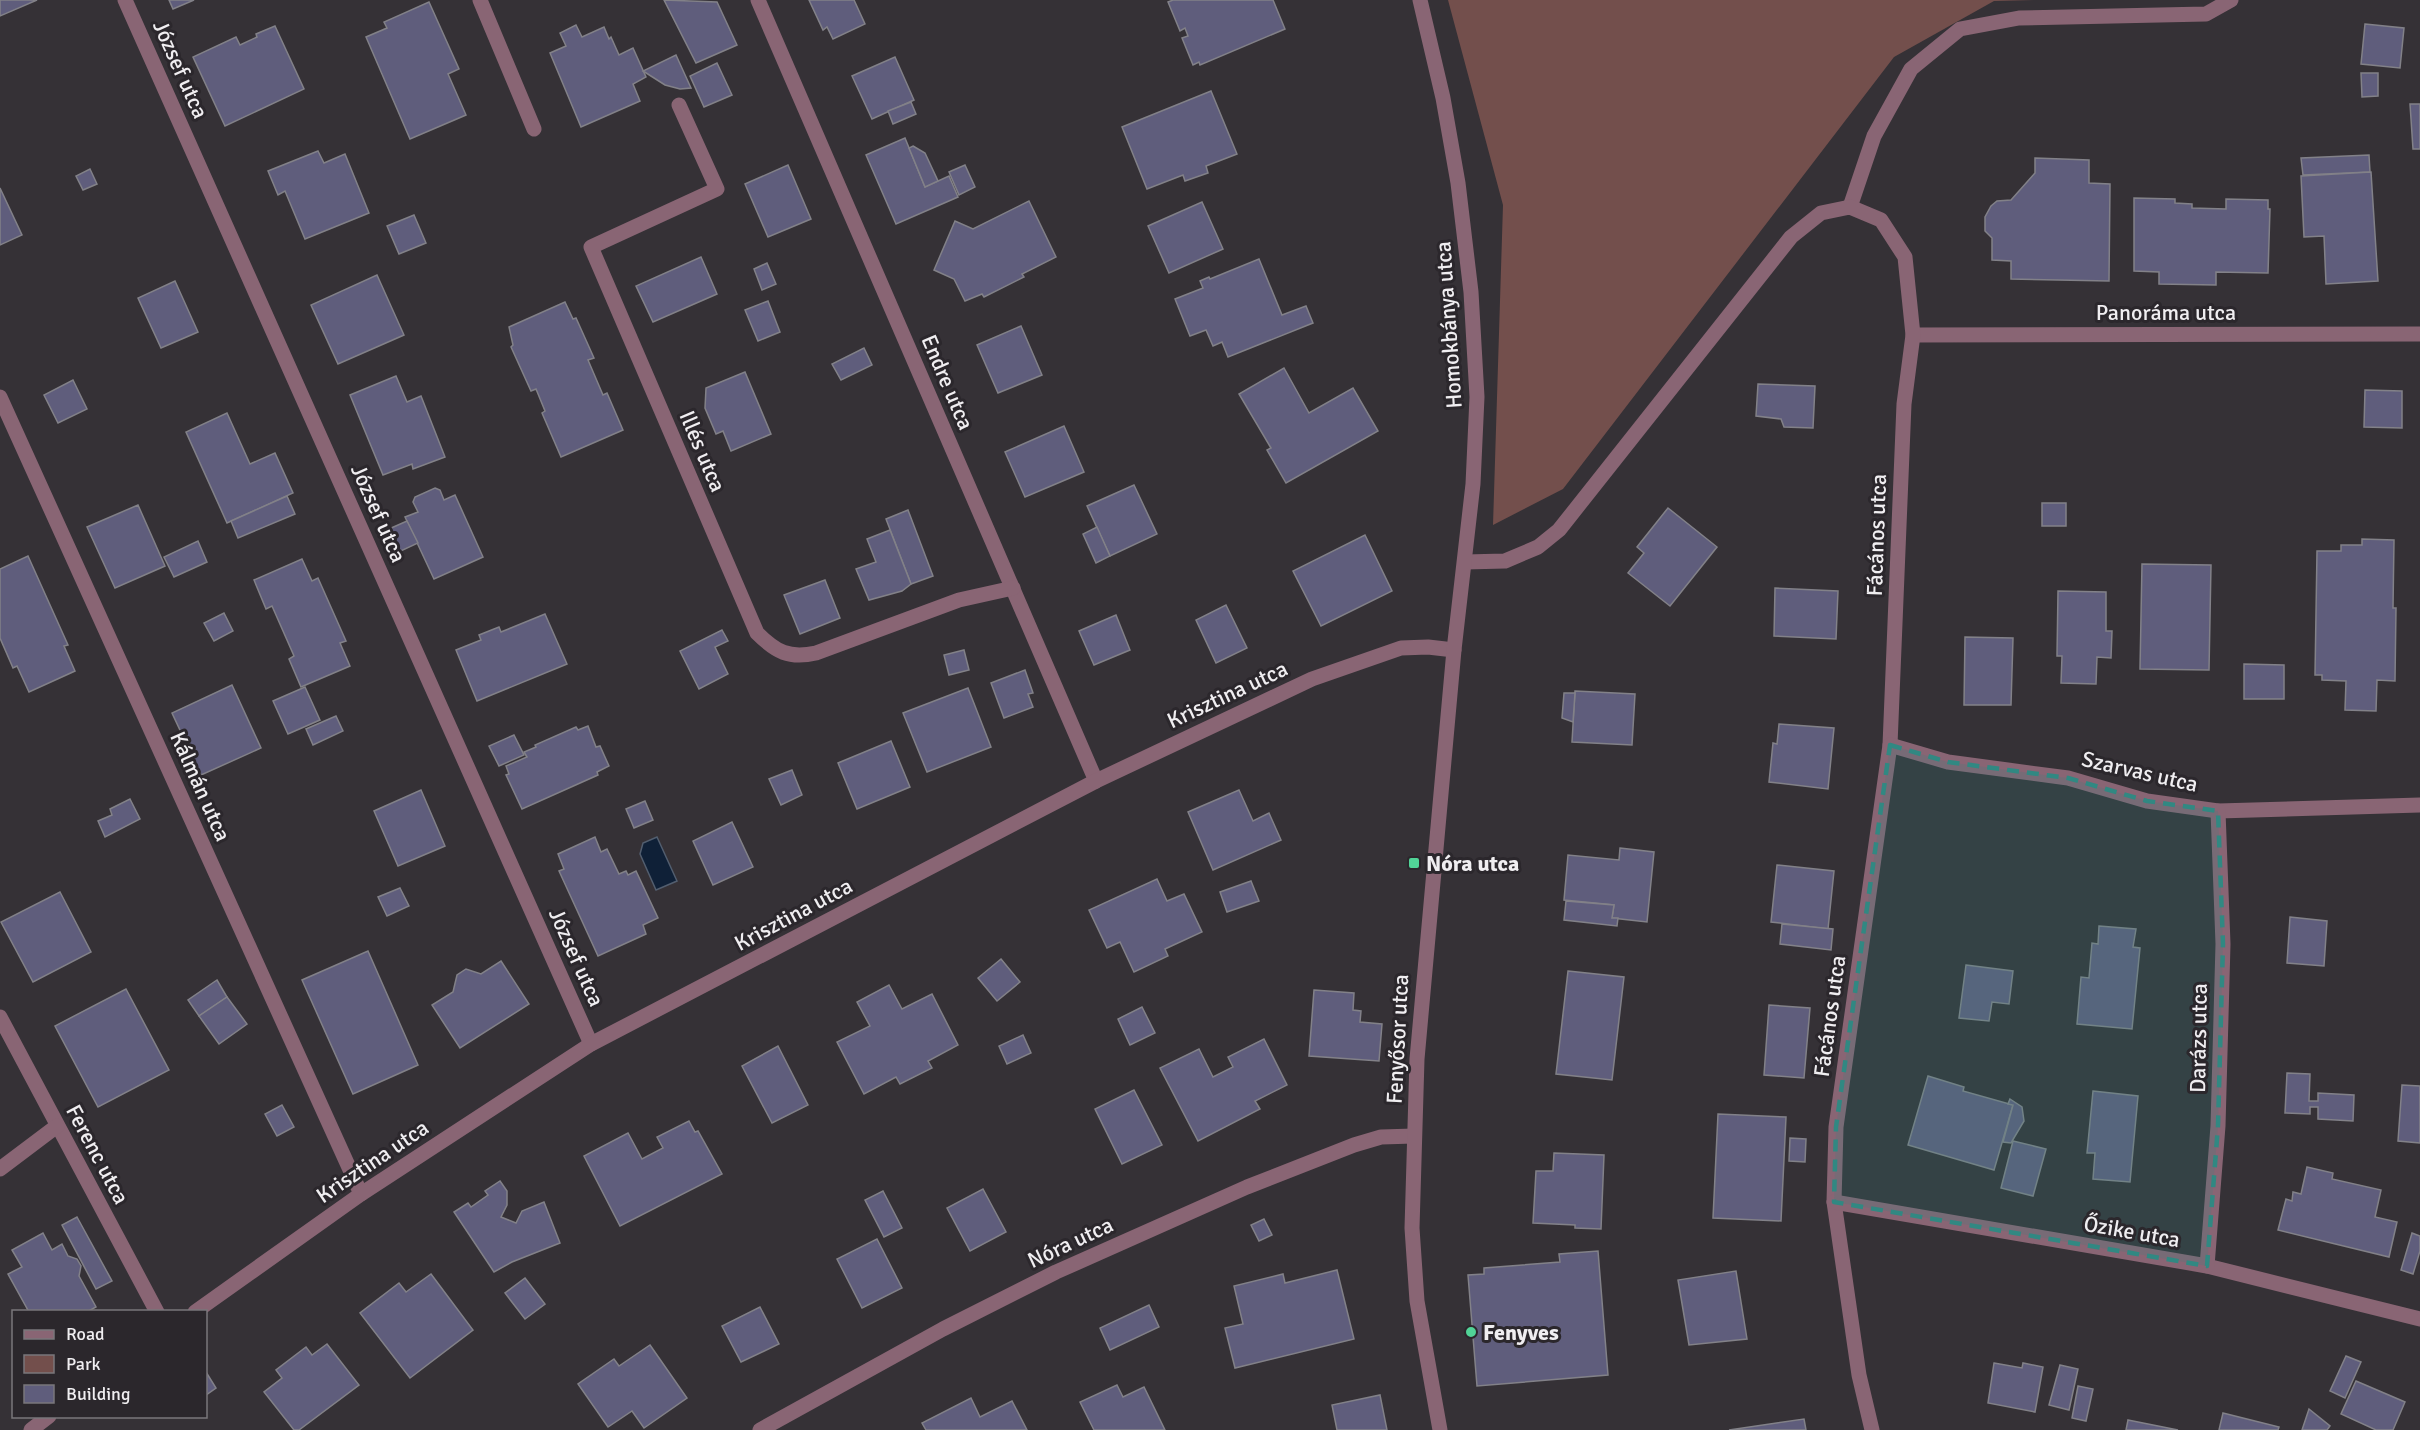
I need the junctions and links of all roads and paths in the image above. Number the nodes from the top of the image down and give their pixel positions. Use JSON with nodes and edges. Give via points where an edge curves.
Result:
{"nodes":[{"id":1,"x":125,"y":0,"type":"edge"},
{"id":2,"x":480,"y":0,"type":"edge"},
{"id":3,"x":758,"y":0,"type":"edge"},
{"id":4,"x":1420,"y":0,"type":"edge"},
{"id":5,"x":2230,"y":0,"type":"edge"},
{"id":6,"x":678,"y":105,"type":"dead end"},
{"id":7,"x":534,"y":129,"type":"dead end"},
{"id":8,"x":1850,"y":207,"type":"junction"},
{"id":9,"x":2420,"y":334,"type":"edge"},
{"id":10,"x":1913,"y":335,"type":"junction"},
{"id":11,"x":0,"y":397,"type":"edge"},
{"id":12,"x":1465,"y":562,"type":"junction"},
{"id":13,"x":1013,"y":588,"type":"junction"},
{"id":14,"x":1454,"y":650,"type":"junction"},
{"id":15,"x":1890,"y":745,"type":"junction"},
{"id":16,"x":1096,"y":781,"type":"junction"},
{"id":17,"x":2420,"y":805,"type":"edge"},
{"id":18,"x":2218,"y":811,"type":"junction"},
{"id":19,"x":0,"y":1017,"type":"edge"},
{"id":20,"x":591,"y":1044,"type":"junction"},
{"id":21,"x":57,"y":1126,"type":"junction"},
{"id":22,"x":1414,"y":1136,"type":"junction"},
{"id":23,"x":0,"y":1169,"type":"edge"},
{"id":24,"x":361,"y":1194,"type":"junction"},
{"id":25,"x":1834,"y":1202,"type":"junction"},
{"id":26,"x":2206,"y":1266,"type":"junction"},
{"id":27,"x":156,"y":1310,"type":"edge"},
{"id":28,"x":196,"y":1310,"type":"edge"},
{"id":29,"x":2420,"y":1319,"type":"edge"},
{"id":30,"x":46,"y":1418,"type":"edge"},
{"id":31,"x":31,"y":1430,"type":"edge"},
{"id":32,"x":760,"y":1430,"type":"edge"},
{"id":33,"x":1440,"y":1430,"type":"edge"},
{"id":34,"x":1872,"y":1430,"type":"edge"}],
"edges":[{"from":1,"to":20,"type":"street","name":"József utca"},
{"from":2,"to":7,"type":"street"},
{"from":3,"to":13,"type":"street","name":"Endre utca"},
{"from":4,"to":12,"type":"street","name":"Homokbánya utca","via":[[1445,108],[1471,292],[1477,397]]},
{"from":5,"to":8,"type":"street","via":[[2206,14],[2019,18],[1960,29],[1911,69],[1874,136]]},
{"from":6,"to":13,"type":"street","name":"Illés utca","via":[[717,189],[591,247],[757,633],[769,645],[799,657],[959,600]]},
{"from":8,"to":10,"type":"street","name":"Fácános utca","via":[[1881,220],[1905,257]]},
{"from":8,"to":12,"type":"street","via":[[1821,213],[1791,237],[1559,530],[1538,547],[1505,561]]},
{"from":9,"to":10,"type":"street","name":"Panoráma utca"},
{"from":10,"to":15,"type":"street","name":"Fácános utca","via":[[1904,404]]},
{"from":11,"to":24,"type":"street","name":"Kálmán utca"},
{"from":12,"to":14,"type":"street","name":"Homokbánya utca"},
{"from":13,"to":16,"type":"street","name":"Endre utca"},
{"from":14,"to":16,"type":"street","name":"Krisztina utca","via":[[1401,648],[1312,679]]},
{"from":14,"to":22,"type":"street","name":"Fenyősor utca","via":[[1425,949]]},
{"from":15,"to":18,"type":"street","name":"Szarvas utca","via":[[1948,762],[2068,778],[2147,801]]},
{"from":15,"to":25,"type":"street","name":"Fácános utca","via":[[1836,1127]]},
{"from":16,"to":20,"type":"street","name":"Krisztina utca"},
{"from":17,"to":18,"type":"street","name":"Szarvas utca"},
{"from":18,"to":26,"type":"street","name":"Darázs utca","via":[[2223,945],[2220,1069]]},
{"from":19,"to":21,"type":"street","name":"Ferenc utca"},
{"from":20,"to":24,"type":"street","name":"Krisztina utca"},
{"from":21,"to":23,"type":"street"},
{"from":21,"to":27,"type":"street","name":"Ferenc utca"},
{"from":22,"to":32,"type":"street","name":"Nóra utca","via":[[1381,1137],[1354,1144],[1056,1272]]},
{"from":22,"to":33,"type":"street","name":"Fenyősor utca","via":[[1412,1228],[1418,1300]]},
{"from":24,"to":28,"type":"street","name":"Krisztina utca"},
{"from":25,"to":26,"type":"street","name":"Őzike utca"},
{"from":25,"to":34,"type":"street","name":"Fácános utca","via":[[1859,1375]]},
{"from":26,"to":29,"type":"street","name":"Őzike utca"},
{"from":30,"to":31,"type":"street"}]}
